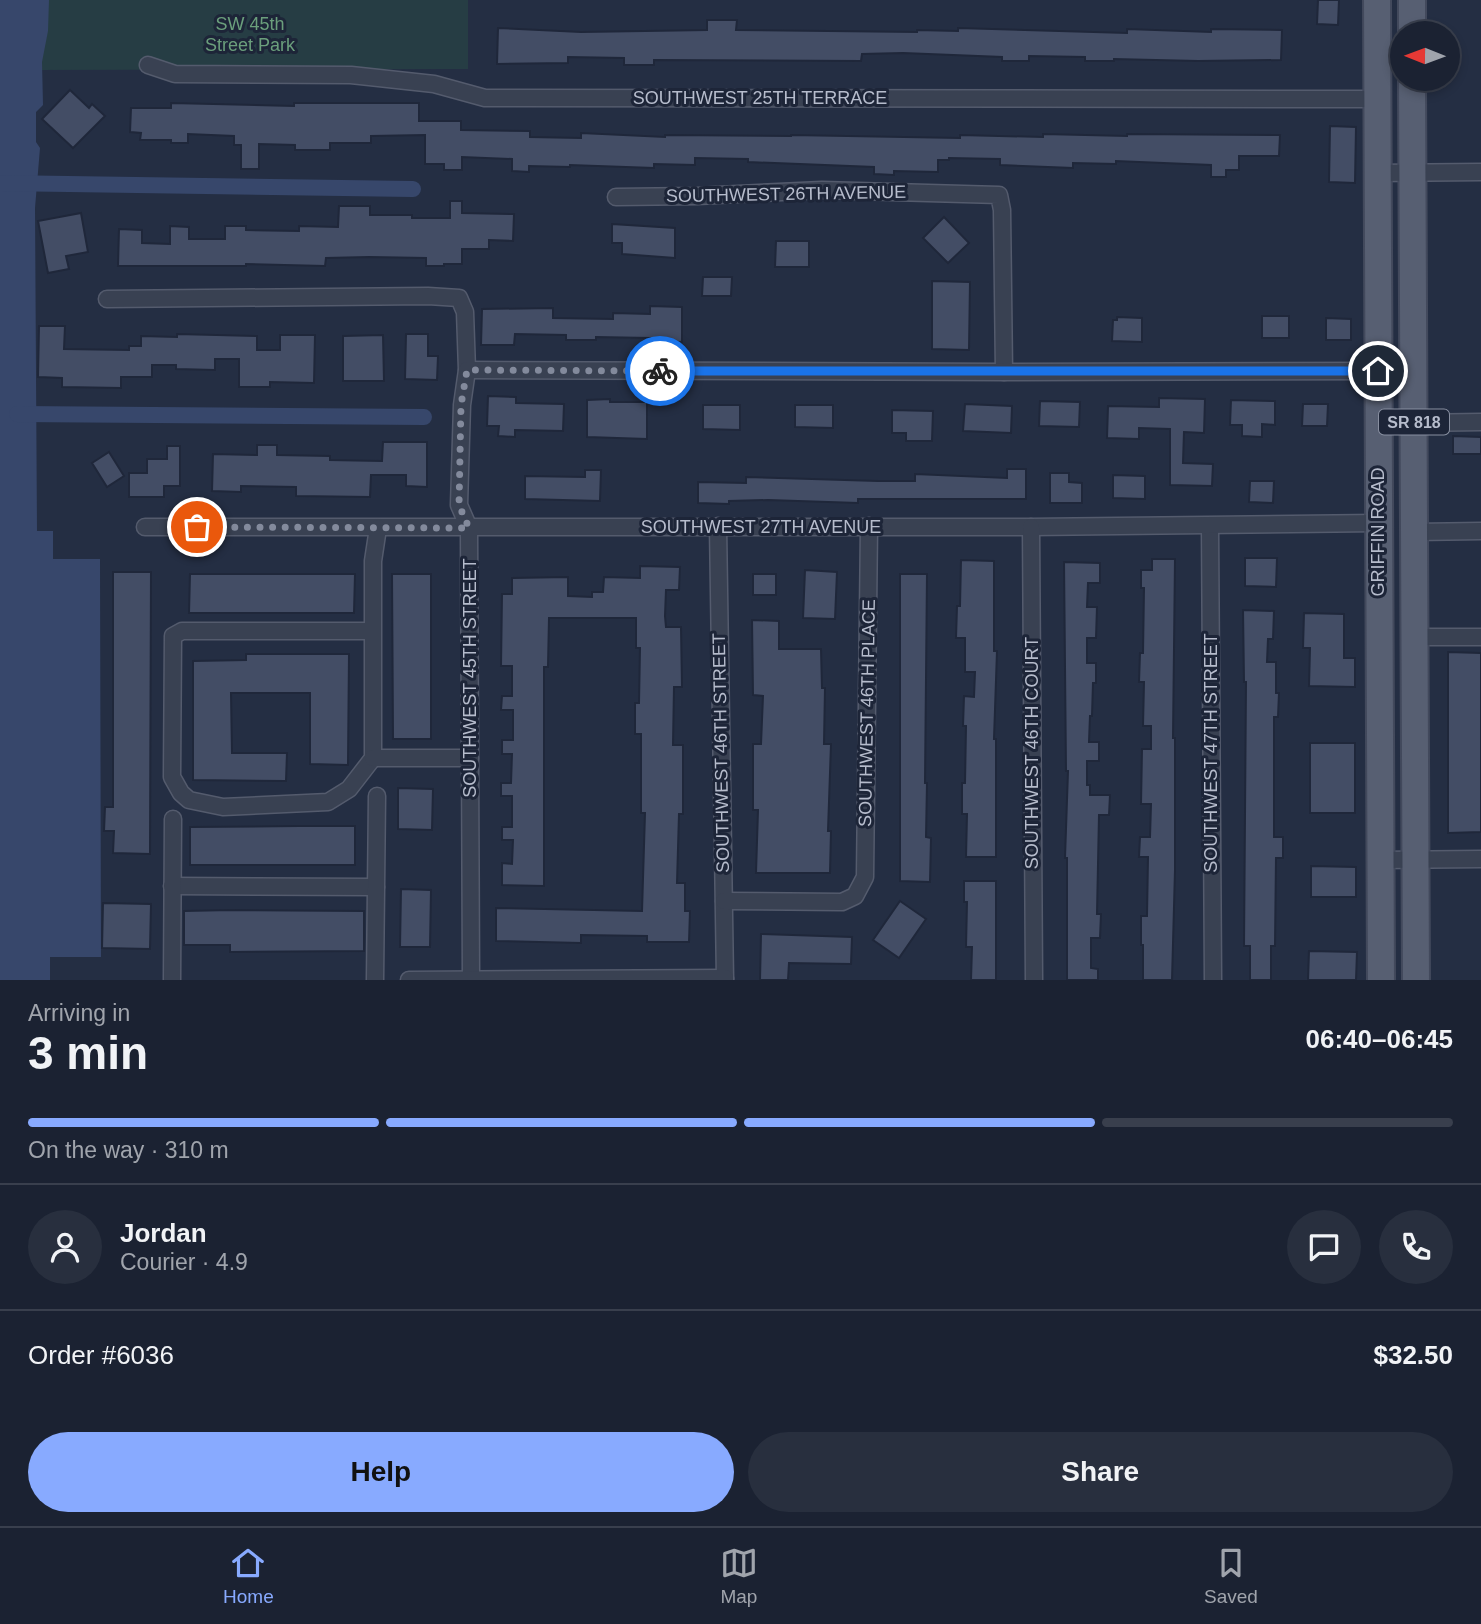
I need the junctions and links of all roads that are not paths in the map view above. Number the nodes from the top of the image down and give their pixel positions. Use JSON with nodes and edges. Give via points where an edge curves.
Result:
{"nodes":[{"id":1,"x":1377,"y":0,"type":"edge"},
{"id":2,"x":1412,"y":0,"type":"edge"},
{"id":3,"x":1412,"y":21,"type":"edge"},
{"id":4,"x":148,"y":65,"type":"dead end"},
{"id":5,"x":1412,"y":91,"type":"edge"},
{"id":6,"x":1377,"y":99,"type":"junction"},
{"id":7,"x":1481,"y":172,"type":"edge"},
{"id":8,"x":1376,"y":173,"type":"junction"},
{"id":9,"x":1413,"y":173,"type":"junction"},
{"id":10,"x":616,"y":197,"type":"dead end"},
{"id":11,"x":107,"y":299,"type":"dead end"},
{"id":12,"x":467,"y":370,"type":"junction"},
{"id":13,"x":1378,"y":371,"type":"junction"},
{"id":14,"x":1004,"y":372,"type":"junction"},
{"id":15,"x":1481,"y":422,"type":"edge"},
{"id":16,"x":1414,"y":423,"type":"junction"},
{"id":17,"x":1378,"y":469,"type":"junction"},
{"id":18,"x":1378,"y":523,"type":"junction"},
{"id":19,"x":718,"y":526,"type":"junction"},
{"id":20,"x":869,"y":526,"type":"junction"},
{"id":21,"x":1210,"y":526,"type":"junction"},
{"id":22,"x":145,"y":527,"type":"dead end"},
{"id":23,"x":1031,"y":527,"type":"junction"},
{"id":24,"x":378,"y":528,"type":"junction"},
{"id":25,"x":469,"y":528,"type":"junction"},
{"id":26,"x":1415,"y":531,"type":"junction"},
{"id":27,"x":1481,"y":531,"type":"edge"},
{"id":28,"x":1415,"y":586,"type":"junction"},
{"id":29,"x":372,"y":631,"type":"junction"},
{"id":30,"x":1415,"y":637,"type":"junction"},
{"id":31,"x":1481,"y":637,"type":"edge"},
{"id":32,"x":373,"y":758,"type":"junction"},
{"id":33,"x":470,"y":758,"type":"junction"},
{"id":34,"x":377,"y":796,"type":"dead end"},
{"id":35,"x":173,"y":819,"type":"dead end"},
{"id":36,"x":1481,"y":859,"type":"edge"},
{"id":37,"x":1380,"y":860,"type":"junction"},
{"id":38,"x":1415,"y":860,"type":"junction"},
{"id":39,"x":172,"y":886,"type":"junction"},
{"id":40,"x":376,"y":887,"type":"junction"},
{"id":41,"x":724,"y":901,"type":"junction"},
{"id":42,"x":471,"y":979,"type":"edge"},
{"id":43,"x":725,"y":979,"type":"edge"},
{"id":44,"x":172,"y":980,"type":"edge"},
{"id":45,"x":375,"y":980,"type":"edge"},
{"id":46,"x":409,"y":980,"type":"edge"},
{"id":47,"x":1034,"y":980,"type":"edge"},
{"id":48,"x":1213,"y":980,"type":"edge"},
{"id":49,"x":1381,"y":980,"type":"edge"},
{"id":50,"x":1416,"y":980,"type":"edge"}],
"edges":[{"from":1,"to":6,"type":"main road","name":"GRIFFIN ROAD","number":"SR 818"},
{"from":2,"to":3,"type":"main road"},
{"from":4,"to":6,"type":"street","name":"SOUTHWEST 25TH TERRACE","via":[[175,74],[351,75],[434,84],[485,98]]},
{"from":5,"to":9,"type":"main road","name":"GRIFFIN ROAD","number":"SR 818"},
{"from":6,"to":8,"type":"main road","name":"GRIFFIN ROAD","number":"SR 818"},
{"from":7,"to":9,"type":"street"},
{"from":8,"to":9,"type":"street"},
{"from":8,"to":13,"type":"main road","name":"GRIFFIN ROAD","number":"SR 818"},
{"from":9,"to":16,"type":"main road","name":"GRIFFIN ROAD","number":"SR 818"},
{"from":10,"to":14,"type":"street","name":"SOUTHWEST 26TH AVENUE","via":[[821,190],[999,194]]},
{"from":11,"to":12,"type":"street","name":"SOUTHWEST 45TH STREET","via":[[459,298],[465,312]]},
{"from":12,"to":14,"type":"street"},
{"from":12,"to":25,"type":"street","name":"SOUTHWEST 45TH STREET","via":[[461,405],[459,505]]},
{"from":13,"to":14,"type":"street"},
{"from":13,"to":17,"type":"main road","name":"GRIFFIN ROAD","number":"SR 818"},
{"from":15,"to":16,"type":"street"},
{"from":16,"to":26,"type":"main road","name":"GRIFFIN ROAD","number":"SR 818"},
{"from":17,"to":18,"type":"main road","name":"GRIFFIN ROAD","number":"SR 818"},
{"from":17,"to":26,"type":"main road"},
{"from":18,"to":21,"type":"street","name":"SOUTHWEST 27TH AVENUE"},
{"from":18,"to":28,"type":"main road"},
{"from":18,"to":37,"type":"main road","name":"GRIFFIN ROAD","number":"SR 818"},
{"from":19,"to":20,"type":"street","name":"SOUTHWEST 27TH AVENUE"},
{"from":19,"to":25,"type":"street","name":"SOUTHWEST 27TH AVENUE"},
{"from":19,"to":41,"type":"street","name":"SOUTHWEST 46TH STREET"},
{"from":20,"to":23,"type":"street","name":"SOUTHWEST 27TH AVENUE"},
{"from":20,"to":41,"type":"street","name":"SOUTHWEST 46TH PLACE","via":[[865,877],[855,896],[842,902]]},
{"from":21,"to":23,"type":"street","name":"SOUTHWEST 27TH AVENUE"},
{"from":21,"to":48,"type":"street","name":"SOUTHWEST 47TH STREET"},
{"from":22,"to":24,"type":"street","name":"SOUTHWEST 27TH AVENUE"},
{"from":23,"to":47,"type":"street","name":"SOUTHWEST 46TH COURT"},
{"from":24,"to":25,"type":"street","name":"SOUTHWEST 27TH AVENUE"},
{"from":24,"to":29,"type":"street"},
{"from":25,"to":33,"type":"street","name":"SOUTHWEST 45TH STREET"},
{"from":26,"to":27,"type":"street"},
{"from":26,"to":28,"type":"main road","name":"GRIFFIN ROAD","number":"SR 818"},
{"from":28,"to":30,"type":"main road","name":"GRIFFIN ROAD","number":"SR 818"},
{"from":29,"to":32,"type":"street"},
{"from":29,"to":32,"type":"street","via":[[183,631],[173,636],[172,777],[189,800],[223,807],[328,802],[349,789]]},
{"from":30,"to":31,"type":"street"},
{"from":30,"to":38,"type":"main road","name":"GRIFFIN ROAD","number":"SR 818"},
{"from":32,"to":33,"type":"street"},
{"from":33,"to":42,"type":"street","name":"SOUTHWEST 45TH STREET"},
{"from":34,"to":40,"type":"street"},
{"from":35,"to":39,"type":"street"},
{"from":36,"to":38,"type":"street"},
{"from":37,"to":38,"type":"street"},
{"from":37,"to":49,"type":"main road","name":"GRIFFIN ROAD","number":"SR 818"},
{"from":38,"to":50,"type":"main road","name":"GRIFFIN ROAD","number":"SR 818"},
{"from":39,"to":40,"type":"street"},
{"from":39,"to":44,"type":"street"},
{"from":40,"to":45,"type":"street"},
{"from":41,"to":43,"type":"street","name":"SOUTHWEST 46TH STREET"},
{"from":42,"to":43,"type":"street"},
{"from":42,"to":46,"type":"street"}]}
